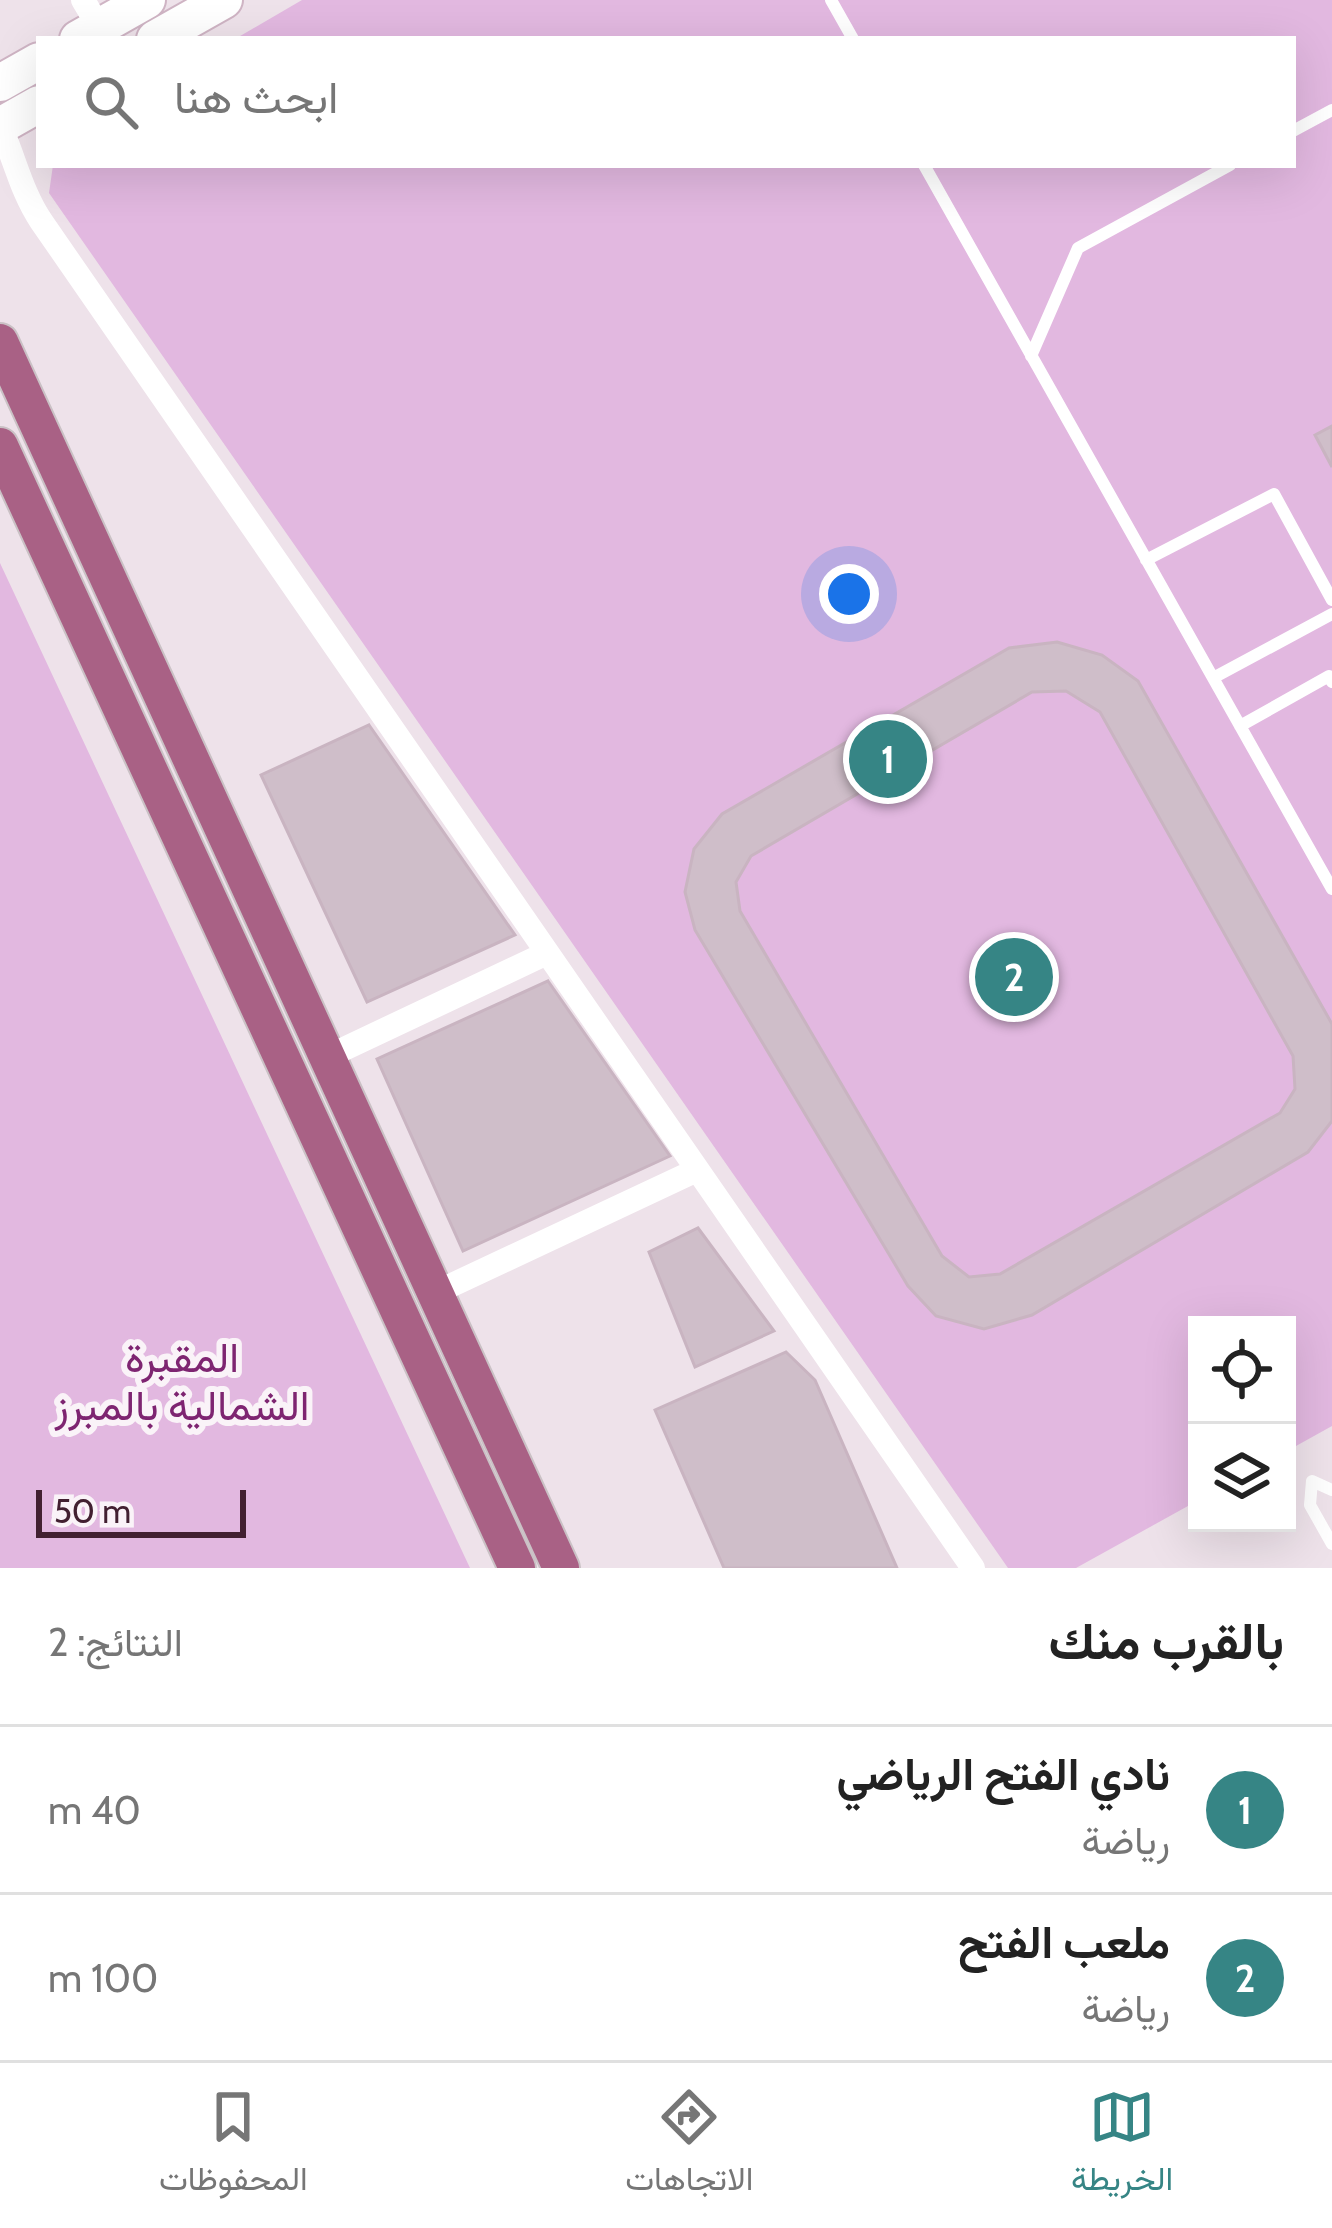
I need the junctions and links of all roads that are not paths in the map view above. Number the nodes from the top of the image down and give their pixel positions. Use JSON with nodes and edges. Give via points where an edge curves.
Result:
{"nodes":[{"id":1,"x":147,"y":0,"type":"edge"},
{"id":2,"x":224,"y":0,"type":"edge"},
{"id":3,"x":831,"y":0,"type":"edge"},
{"id":4,"x":86,"y":22,"type":"edge"},
{"id":5,"x":159,"y":36,"type":"edge"},
{"id":6,"x":851,"y":36,"type":"edge"},
{"id":7,"x":36,"y":63,"type":"edge"},
{"id":8,"x":0,"y":83,"type":"edge"},
{"id":9,"x":36,"y":106,"type":"edge"},
{"id":10,"x":1332,"y":110,"type":"edge"},
{"id":11,"x":0,"y":126,"type":"edge"},
{"id":12,"x":1296,"y":129,"type":"edge"},
{"id":13,"x":926,"y":168,"type":"edge"},
{"id":14,"x":1225,"y":168,"type":"edge"},
{"id":15,"x":0,"y":342,"type":"edge"},
{"id":16,"x":1031,"y":356,"type":"junction"},
{"id":17,"x":0,"y":446,"type":"edge"},
{"id":18,"x":1146,"y":560,"type":"junction"},
{"id":19,"x":1332,"y":600,"type":"edge"},
{"id":20,"x":1332,"y":614,"type":"edge"},
{"id":21,"x":1213,"y":678,"type":"junction"},
{"id":22,"x":1332,"y":682,"type":"edge"},
{"id":23,"x":1240,"y":726,"type":"junction"},
{"id":24,"x":1332,"y":889,"type":"edge"},
{"id":25,"x":547,"y":953,"type":"junction"},
{"id":26,"x":327,"y":1057,"type":"junction"},
{"id":27,"x":698,"y":1170,"type":"junction"},
{"id":28,"x":435,"y":1293,"type":"junction"},
{"id":29,"x":1332,"y":1490,"type":"edge"},
{"id":30,"x":1332,"y":1544,"type":"edge"},
{"id":31,"x":517,"y":1568,"type":"edge"},
{"id":32,"x":561,"y":1568,"type":"edge"},
{"id":33,"x":973,"y":1568,"type":"edge"}],
"edges":[{"from":1,"to":4,"type":"street"},
{"from":2,"to":5,"type":"street"},
{"from":3,"to":6,"type":"lane"},
{"from":7,"to":8,"type":"street"},
{"from":9,"to":11,"type":"street"},
{"from":10,"to":12,"type":"lane"},
{"from":11,"to":25,"type":"street","via":[[22,194]]},
{"from":13,"to":16,"type":"lane"},
{"from":14,"to":16,"type":"lane","via":[[1078,248]]},
{"from":15,"to":26,"type":"main road"},
{"from":16,"to":18,"type":"lane"},
{"from":17,"to":31,"type":"main road"},
{"from":18,"to":19,"type":"lane","via":[[1274,494]]},
{"from":18,"to":21,"type":"lane"},
{"from":20,"to":21,"type":"lane"},
{"from":21,"to":23,"type":"lane"},
{"from":22,"to":23,"type":"lane","via":[[1329,676]]},
{"from":23,"to":24,"type":"lane"},
{"from":25,"to":26,"type":"street"},
{"from":25,"to":27,"type":"street"},
{"from":26,"to":28,"type":"main road"},
{"from":27,"to":28,"type":"street"},
{"from":27,"to":33,"type":"street"},
{"from":28,"to":32,"type":"main road"},
{"from":29,"to":30,"type":"lane","via":[[1312,1480],[1310,1504]]}]}
